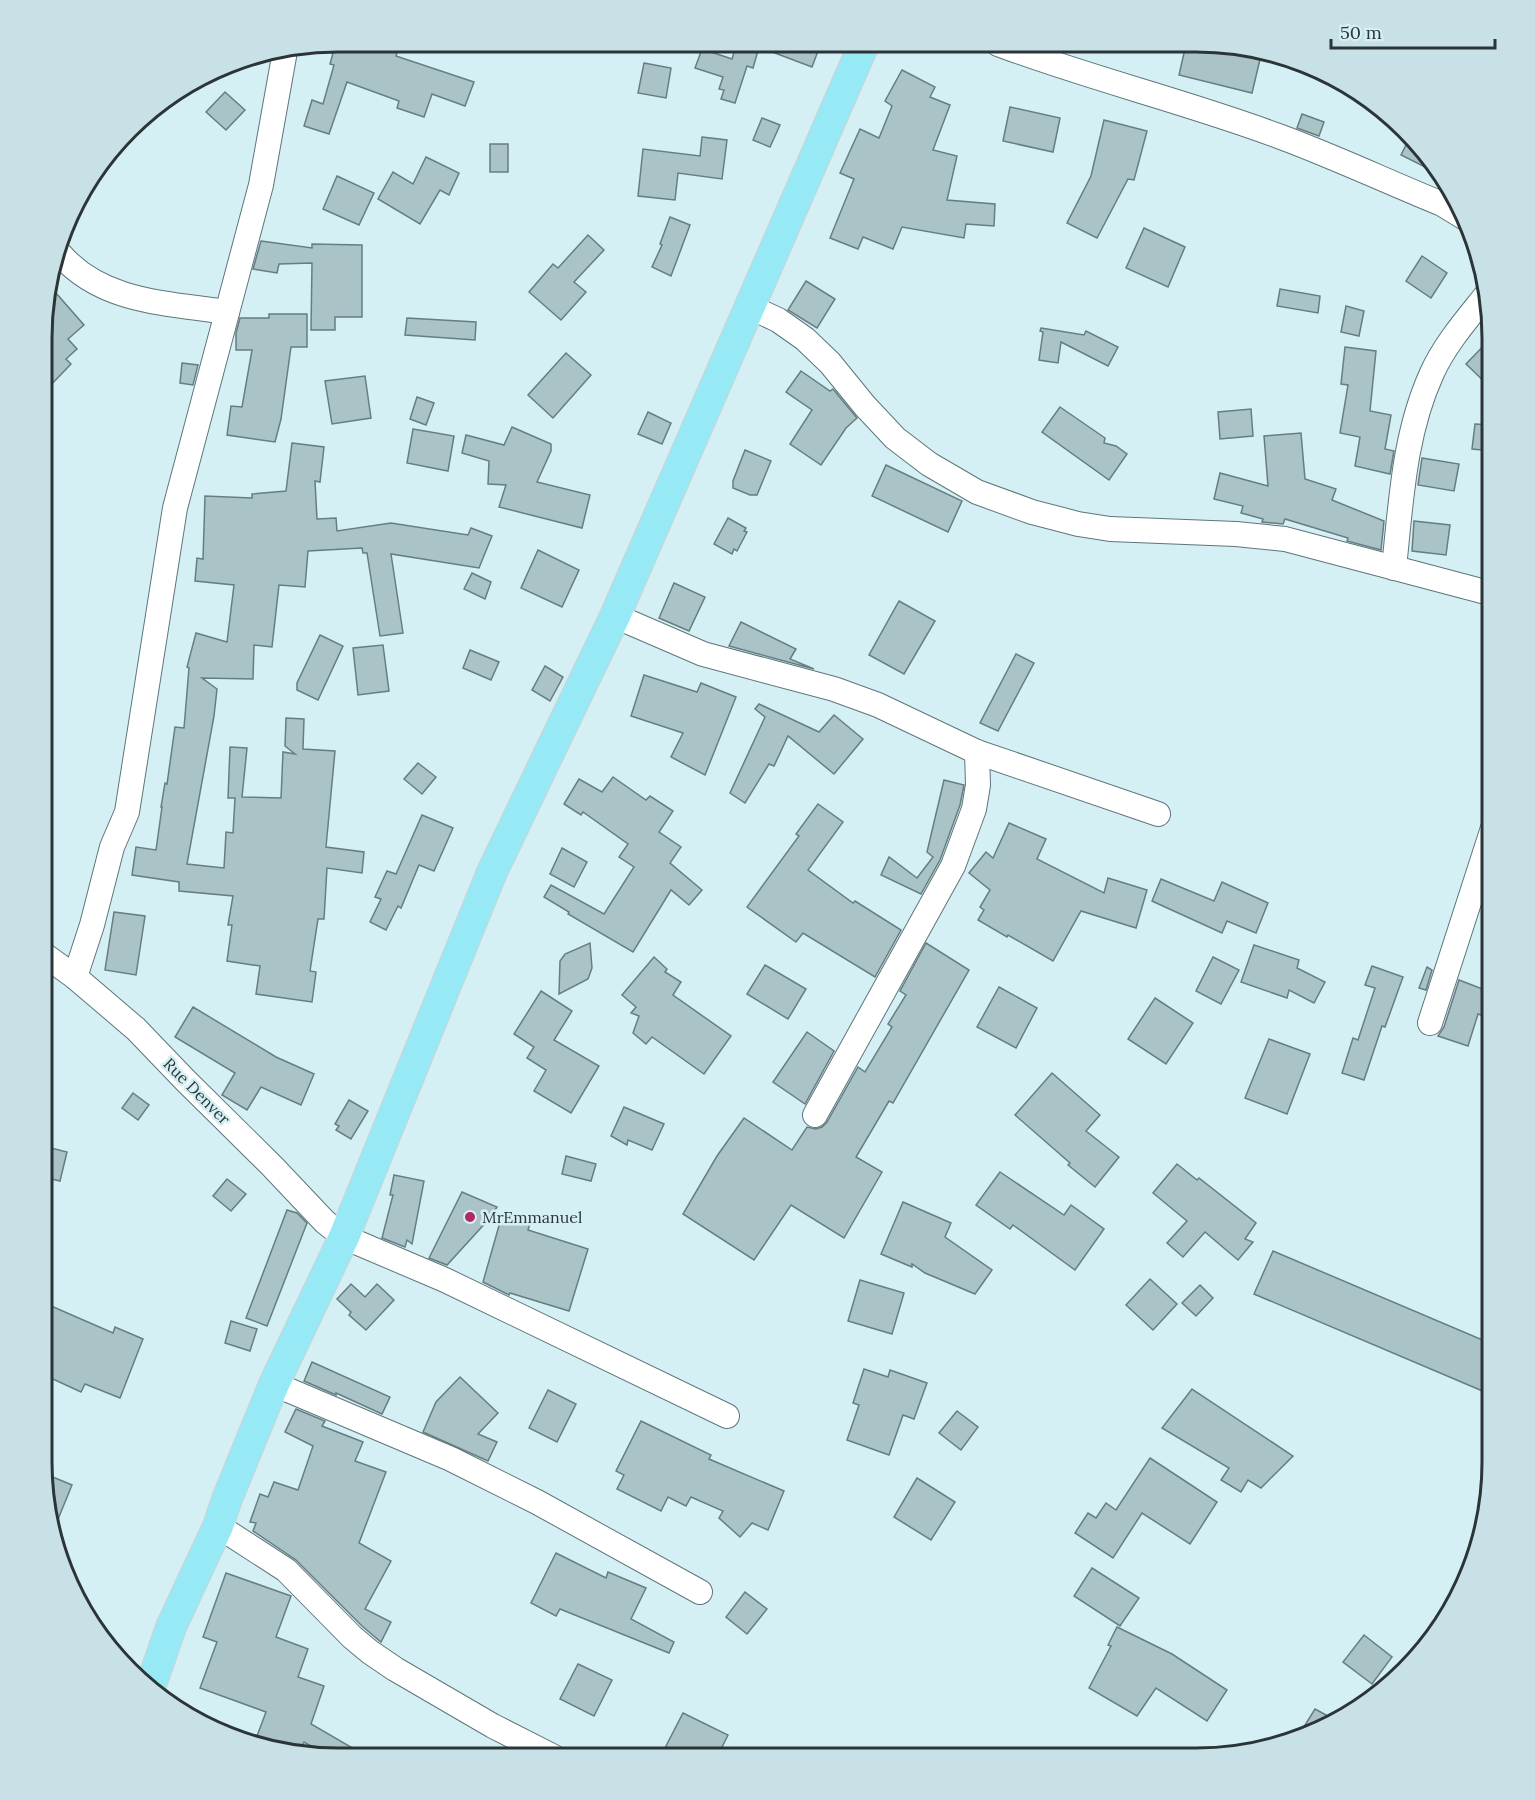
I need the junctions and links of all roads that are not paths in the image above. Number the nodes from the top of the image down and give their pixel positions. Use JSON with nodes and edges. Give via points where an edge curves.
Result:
{"nodes":[{"id":1,"x":860,"y":52,"type":"edge"},
{"id":2,"x":1019,"y":52,"type":"edge"},
{"id":3,"x":284,"y":58,"type":"edge"},
{"id":4,"x":1452,"y":210,"type":"edge"},
{"id":5,"x":64,"y":259,"type":"edge"},
{"id":6,"x":1480,"y":303,"type":"edge"},
{"id":7,"x":750,"y":307,"type":"junction"},
{"id":8,"x":227,"y":312,"type":"junction"},
{"id":9,"x":1394,"y":568,"type":"junction"},
{"id":10,"x":1482,"y":591,"type":"edge"},
{"id":11,"x":615,"y":616,"type":"junction"},
{"id":12,"x":977,"y":752,"type":"junction"},
{"id":13,"x":1158,"y":814,"type":"dead end"},
{"id":14,"x":1482,"y":862,"type":"edge"},
{"id":15,"x":53,"y":961,"type":"edge"},
{"id":16,"x":75,"y":977,"type":"junction"},
{"id":17,"x":1430,"y":1023,"type":"dead end"},
{"id":18,"x":815,"y":1116,"type":"dead end"},
{"id":19,"x":344,"y":1237,"type":"junction"},
{"id":20,"x":274,"y":1384,"type":"junction"},
{"id":21,"x":727,"y":1416,"type":"dead end"},
{"id":22,"x":218,"y":1526,"type":"junction"},
{"id":23,"x":700,"y":1592,"type":"dead end"},
{"id":24,"x":153,"y":1679,"type":"edge"},
{"id":25,"x":536,"y":1748,"type":"edge"}],
"edges":[{"from":1,"to":7,"type":"main road"},
{"from":2,"to":4,"type":"street","via":[[1282,137]]},
{"from":3,"to":8,"type":"street","via":[[261,186]]},
{"from":5,"to":8,"type":"street","via":[[113,292]]},
{"from":6,"to":9,"type":"street","via":[[1433,371],[1418,407],[1406,460]]},
{"from":7,"to":9,"type":"street","via":[[805,339],[895,438],[928,464],[976,492],[1078,524],[1285,539]]},
{"from":7,"to":11,"type":"main road"},
{"from":8,"to":16,"type":"street","via":[[170,532],[127,812],[112,847]]},
{"from":9,"to":10,"type":"street"},
{"from":11,"to":12,"type":"street","via":[[703,654],[834,689],[878,705]]},
{"from":11,"to":19,"type":"main road","via":[[492,872]]},
{"from":12,"to":13,"type":"street"},
{"from":12,"to":18,"type":"street","via":[[974,809],[953,866]]},
{"from":14,"to":17,"type":"street"},
{"from":15,"to":16,"type":"street","name":"Rue Denver"},
{"from":16,"to":19,"type":"street","name":"Rue Denver","via":[[136,1029]]},
{"from":19,"to":20,"type":"main road"},
{"from":19,"to":21,"type":"street","name":"Rue Denver","via":[[445,1280]]},
{"from":20,"to":22,"type":"main road"},
{"from":20,"to":23,"type":"street","via":[[451,1459]]},
{"from":22,"to":24,"type":"main road","via":[[171,1627]]},
{"from":22,"to":25,"type":"street","via":[[285,1570],[370,1652]]}]}
